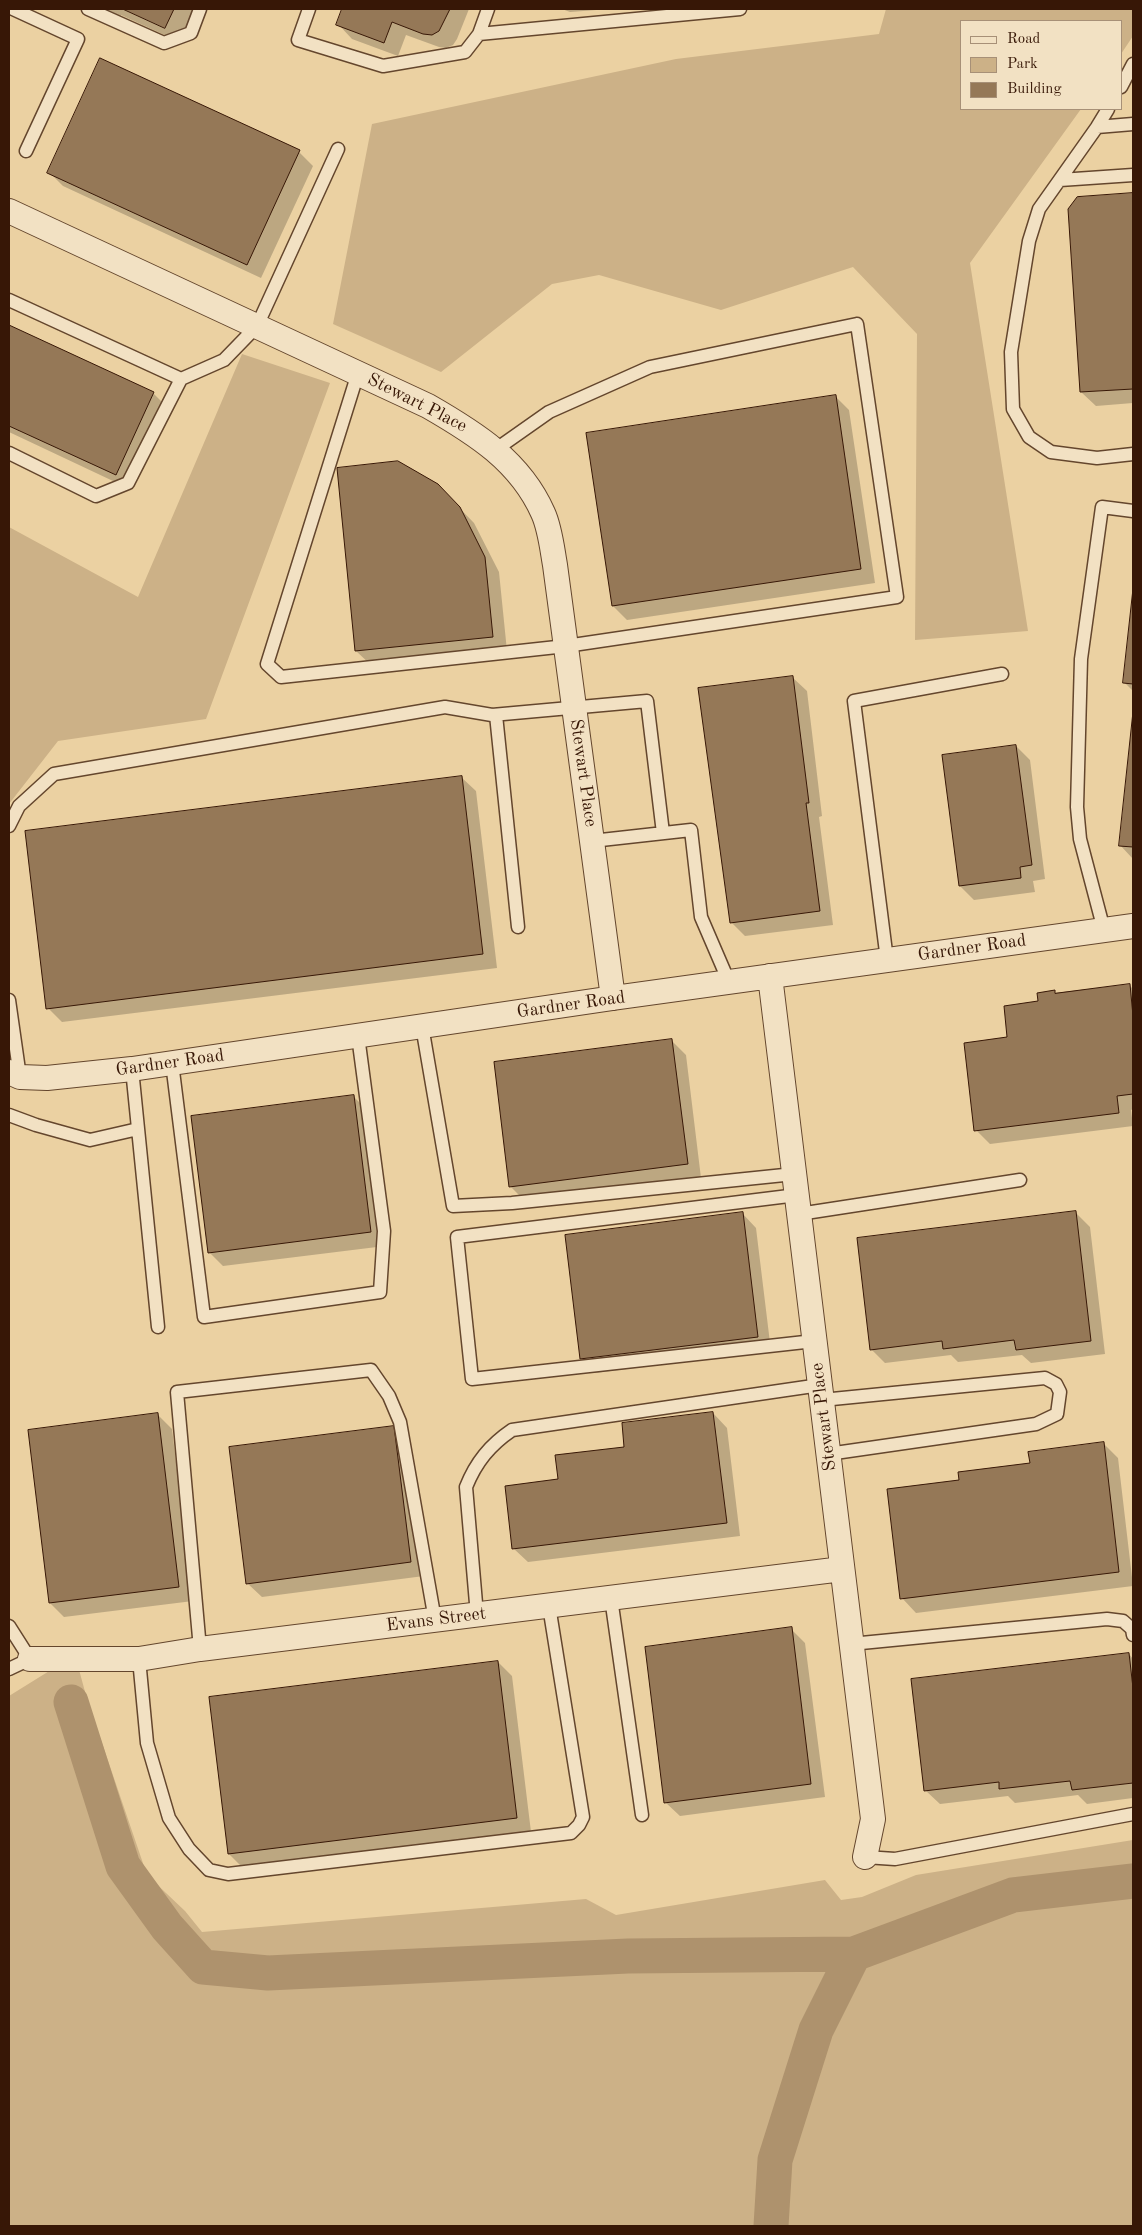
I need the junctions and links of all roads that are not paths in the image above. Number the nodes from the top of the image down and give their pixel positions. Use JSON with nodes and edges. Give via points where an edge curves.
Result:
{"nodes":[{"id":1,"x":13,"y":9,"type":"edge"},
{"id":2,"x":88,"y":9,"type":"edge"},
{"id":3,"x":200,"y":9,"type":"edge"},
{"id":4,"x":309,"y":9,"type":"edge"},
{"id":5,"x":488,"y":9,"type":"edge"},
{"id":6,"x":740,"y":9,"type":"edge"},
{"id":7,"x":479,"y":34,"type":"junction"},
{"id":8,"x":1132,"y":67,"type":"edge"},
{"id":9,"x":1122,"y":85,"type":"edge"},
{"id":10,"x":1107,"y":110,"type":"edge"},
{"id":11,"x":1133,"y":124,"type":"edge"},
{"id":12,"x":1097,"y":127,"type":"junction"},
{"id":13,"x":338,"y":149,"type":"dead end"},
{"id":14,"x":26,"y":151,"type":"dead end"},
{"id":15,"x":1133,"y":175,"type":"edge"},
{"id":16,"x":1060,"y":180,"type":"junction"},
{"id":17,"x":9,"y":211,"type":"edge"},
{"id":18,"x":9,"y":300,"type":"edge"},
{"id":19,"x":257,"y":326,"type":"junction"},
{"id":20,"x":358,"y":373,"type":"junction"},
{"id":21,"x":181,"y":379,"type":"junction"},
{"id":22,"x":496,"y":450,"type":"junction"},
{"id":23,"x":9,"y":453,"type":"edge"},
{"id":24,"x":1133,"y":454,"type":"edge"},
{"id":25,"x":1133,"y":511,"type":"edge"},
{"id":26,"x":566,"y":646,"type":"junction"},
{"id":27,"x":1002,"y":674,"type":"dead end"},
{"id":28,"x":574,"y":707,"type":"junction"},
{"id":29,"x":496,"y":715,"type":"junction"},
{"id":30,"x":9,"y":826,"type":"edge"},
{"id":31,"x":663,"y":834,"type":"junction"},
{"id":32,"x":592,"y":841,"type":"junction"},
{"id":33,"x":1133,"y":926,"type":"edge"},
{"id":34,"x":518,"y":927,"type":"dead end"},
{"id":35,"x":1104,"y":930,"type":"junction"},
{"id":36,"x":887,"y":960,"type":"junction"},
{"id":37,"x":770,"y":976,"type":"junction"},
{"id":38,"x":729,"y":982,"type":"junction"},
{"id":39,"x":613,"y":998,"type":"junction"},
{"id":40,"x":9,"y":1000,"type":"edge"},
{"id":41,"x":422,"y":1026,"type":"junction"},
{"id":42,"x":358,"y":1036,"type":"junction"},
{"id":43,"x":172,"y":1063,"type":"junction"},
{"id":44,"x":132,"y":1069,"type":"junction"},
{"id":45,"x":15,"y":1074,"type":"edge"},
{"id":46,"x":9,"y":1115,"type":"edge"},
{"id":47,"x":138,"y":1128,"type":"junction"},
{"id":48,"x":1020,"y":1180,"type":"dead end"},
{"id":49,"x":796,"y":1194,"type":"junction"},
{"id":50,"x":158,"y":1327,"type":"dead end"},
{"id":51,"x":814,"y":1341,"type":"junction"},
{"id":52,"x":821,"y":1393,"type":"junction"},
{"id":53,"x":828,"y":1454,"type":"junction"},
{"id":54,"x":842,"y":1569,"type":"junction"},
{"id":55,"x":611,"y":1598,"type":"junction"},
{"id":56,"x":549,"y":1606,"type":"junction"},
{"id":57,"x":477,"y":1615,"type":"junction"},
{"id":58,"x":435,"y":1620,"type":"junction"},
{"id":59,"x":9,"y":1626,"type":"edge"},
{"id":60,"x":1133,"y":1634,"type":"edge"},
{"id":61,"x":852,"y":1644,"type":"junction"},
{"id":62,"x":200,"y":1649,"type":"junction"},
{"id":63,"x":30,"y":1659,"type":"junction"},
{"id":64,"x":139,"y":1659,"type":"junction"},
{"id":65,"x":9,"y":1669,"type":"edge"},
{"id":66,"x":1133,"y":1814,"type":"edge"},
{"id":67,"x":642,"y":1815,"type":"dead end"},
{"id":68,"x":865,"y":1857,"type":"joint"}],
"edges":[{"from":1,"to":14,"type":"lane","via":[[78,39]]},
{"from":2,"to":3,"type":"lane","via":[[164,43],[191,33]]},
{"from":4,"to":7,"type":"lane","via":[[298,40],[383,66],[465,52]]},
{"from":5,"to":7,"type":"lane"},
{"from":6,"to":7,"type":"lane"},
{"from":8,"to":9,"type":"lane"},
{"from":10,"to":12,"type":"lane"},
{"from":11,"to":12,"type":"lane"},
{"from":12,"to":16,"type":"lane"},
{"from":13,"to":19,"type":"lane"},
{"from":15,"to":16,"type":"lane"},
{"from":16,"to":24,"type":"lane","via":[[1039,209],[1029,242],[1011,352],[1013,409],[1029,437],[1051,452],[1097,458]]},
{"from":17,"to":19,"type":"street","name":"Stewart Place"},
{"from":18,"to":21,"type":"lane"},
{"from":19,"to":20,"type":"street","name":"Stewart Place"},
{"from":19,"to":21,"type":"lane","via":[[224,360]]},
{"from":20,"to":22,"type":"street","name":"Stewart Place","via":[[428,406],[472,431]]},
{"from":20,"to":26,"type":"lane","via":[[267,664],[282,677]]},
{"from":21,"to":23,"type":"lane","via":[[128,484],[96,496]]},
{"from":22,"to":26,"type":"street","name":"Stewart Place","via":[[522,477],[544,514],[556,565]]},
{"from":22,"to":26,"type":"lane","via":[[549,412],[650,367],[857,324],[896,597]]},
{"from":25,"to":35,"type":"lane","via":[[1102,507],[1081,659],[1076,807],[1080,839]]},
{"from":26,"to":28,"type":"street","name":"Stewart Place"},
{"from":27,"to":36,"type":"lane","via":[[854,700]]},
{"from":28,"to":29,"type":"lane"},
{"from":28,"to":31,"type":"lane","via":[[647,701]]},
{"from":28,"to":32,"type":"street","name":"Stewart Place"},
{"from":29,"to":30,"type":"lane","via":[[445,707],[54,774],[19,806]]},
{"from":29,"to":34,"type":"lane"},
{"from":31,"to":32,"type":"lane"},
{"from":31,"to":38,"type":"lane","via":[[691,830],[701,917]]},
{"from":32,"to":39,"type":"street","name":"Stewart Place"},
{"from":33,"to":35,"type":"street","name":"Gardner Road"},
{"from":35,"to":36,"type":"street","name":"Gardner Road"},
{"from":36,"to":37,"type":"street","name":"Gardner Road"},
{"from":37,"to":38,"type":"street","name":"Gardner Road"},
{"from":37,"to":49,"type":"street","name":"Stewart Place"},
{"from":38,"to":39,"type":"street","name":"Gardner Road"},
{"from":39,"to":41,"type":"street","name":"Gardner Road"},
{"from":40,"to":45,"type":"lane"},
{"from":41,"to":42,"type":"street","name":"Gardner Road"},
{"from":41,"to":49,"type":"lane","via":[[454,1206]]},
{"from":42,"to":43,"type":"street","name":"Gardner Road"},
{"from":42,"to":43,"type":"lane","via":[[384,1231],[380,1292],[204,1317]]},
{"from":43,"to":44,"type":"street","name":"Gardner Road"},
{"from":44,"to":45,"type":"street","name":"Gardner Road","via":[[47,1078]]},
{"from":44,"to":47,"type":"lane"},
{"from":46,"to":47,"type":"lane","via":[[90,1140]]},
{"from":47,"to":50,"type":"lane"},
{"from":48,"to":49,"type":"lane"},
{"from":49,"to":51,"type":"street","name":"Stewart Place"},
{"from":49,"to":51,"type":"lane","via":[[458,1237],[472,1379]]},
{"from":51,"to":52,"type":"street","name":"Stewart Place"},
{"from":52,"to":53,"type":"street","name":"Stewart Place"},
{"from":52,"to":53,"type":"lane","via":[[884,1394],[1044,1378],[1056,1384],[1060,1392],[1057,1414],[1036,1424]]},
{"from":52,"to":57,"type":"lane","via":[[512,1430],[499,1439],[474,1468],[466,1487]]},
{"from":53,"to":54,"type":"street","name":"Stewart Place"},
{"from":54,"to":55,"type":"street","name":"Evans Street"},
{"from":54,"to":61,"type":"street","name":"Stewart Place"},
{"from":55,"to":56,"type":"street","name":"Evans Street"},
{"from":55,"to":67,"type":"lane"},
{"from":56,"to":57,"type":"street","name":"Evans Street"},
{"from":56,"to":64,"type":"lane","via":[[583,1817],[579,1826],[570,1833],[228,1874],[209,1870],[189,1850],[170,1818],[147,1743]]},
{"from":57,"to":58,"type":"street","name":"Evans Street"},
{"from":58,"to":62,"type":"street","name":"Evans Street"},
{"from":58,"to":62,"type":"lane","via":[[400,1422],[389,1396],[371,1370],[177,1392]]},
{"from":59,"to":63,"type":"lane"},
{"from":60,"to":61,"type":"lane","via":[[1123,1621],[1107,1619]]},
{"from":61,"to":68,"type":"street","name":"Stewart Place","via":[[873,1819]]},
{"from":62,"to":64,"type":"street","name":"Evans Street"},
{"from":63,"to":64,"type":"street","name":"Evans Street"},
{"from":63,"to":65,"type":"lane"},
{"from":66,"to":68,"type":"lane","via":[[895,1859]]}]}
